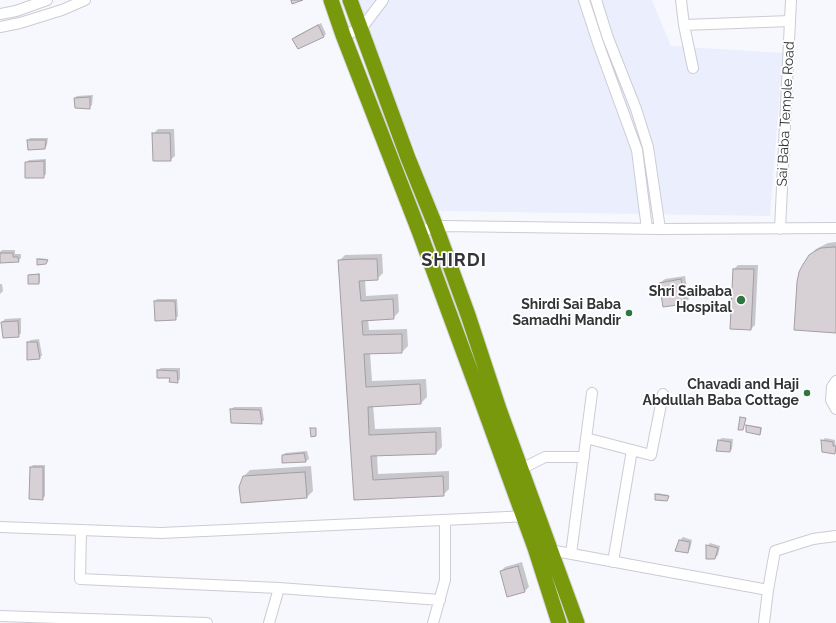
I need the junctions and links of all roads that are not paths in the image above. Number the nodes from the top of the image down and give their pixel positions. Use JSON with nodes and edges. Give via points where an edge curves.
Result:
{"nodes":[{"id":1,"x":48,"y":0,"type":"edge"},
{"id":2,"x":85,"y":0,"type":"edge"},
{"id":3,"x":331,"y":0,"type":"edge"},
{"id":4,"x":350,"y":0,"type":"edge"},
{"id":5,"x":383,"y":0,"type":"edge"},
{"id":6,"x":584,"y":0,"type":"edge"},
{"id":7,"x":596,"y":0,"type":"edge"},
{"id":8,"x":681,"y":0,"type":"edge"},
{"id":9,"x":791,"y":0,"type":"edge"},
{"id":10,"x":0,"y":14,"type":"edge"},
{"id":11,"x":790,"y":21,"type":"junction"},
{"id":12,"x":684,"y":25,"type":"junction"},
{"id":13,"x":0,"y":27,"type":"edge"},
{"id":14,"x":361,"y":29,"type":"junction"},
{"id":15,"x":343,"y":35,"type":"junction"},
{"id":16,"x":693,"y":68,"type":"dead end"},
{"id":17,"x":436,"y":227,"type":"junction"},
{"id":18,"x":836,"y":228,"type":"edge"},
{"id":19,"x":647,"y":229,"type":"junction"},
{"id":20,"x":780,"y":229,"type":"junction"},
{"id":21,"x":660,"y":230,"type":"junction"},
{"id":22,"x":420,"y":231,"type":"junction"},
{"id":23,"x":836,"y":381,"type":"edge"},
{"id":24,"x":592,"y":393,"type":"dead end"},
{"id":25,"x":664,"y":394,"type":"dead end"},
{"id":26,"x":836,"y":409,"type":"edge"},
{"id":27,"x":586,"y":438,"type":"junction"},
{"id":28,"x":632,"y":450,"type":"junction"},
{"id":29,"x":584,"y":457,"type":"junction"},
{"id":30,"x":522,"y":469,"type":"junction"},
{"id":31,"x":538,"y":515,"type":"junction"},
{"id":32,"x":522,"y":516,"type":"junction"},
{"id":33,"x":445,"y":520,"type":"junction"},
{"id":34,"x":0,"y":527,"type":"edge"},
{"id":35,"x":81,"y":530,"type":"junction"},
{"id":36,"x":836,"y":536,"type":"edge"},
{"id":37,"x":550,"y":550,"type":"junction"},
{"id":38,"x":571,"y":554,"type":"junction"},
{"id":39,"x":613,"y":562,"type":"junction"},
{"id":40,"x":279,"y":588,"type":"junction"},
{"id":41,"x":768,"y":590,"type":"junction"},
{"id":42,"x":440,"y":600,"type":"junction"},
{"id":43,"x":0,"y":616,"type":"edge"},
{"id":44,"x":207,"y":623,"type":"edge"},
{"id":45,"x":269,"y":623,"type":"edge"},
{"id":46,"x":433,"y":623,"type":"edge"},
{"id":47,"x":559,"y":623,"type":"edge"},
{"id":48,"x":577,"y":623,"type":"edge"},
{"id":49,"x":764,"y":623,"type":"edge"}],
"edges":[{"from":1,"to":10,"type":"street"},
{"from":2,"to":13,"type":"street","via":[[62,10]]},
{"from":3,"to":15,"type":"highway"},
{"from":4,"to":14,"type":"highway"},
{"from":5,"to":14,"type":"street"},
{"from":6,"to":19,"type":"street","via":[[637,150]]},
{"from":7,"to":21,"type":"street","via":[[648,147]]},
{"from":8,"to":12,"type":"street"},
{"from":9,"to":11,"type":"street","name":"Sai Baba Temple Road"},
{"from":11,"to":12,"type":"street"},
{"from":11,"to":20,"type":"street","name":"Sai Baba Temple Road"},
{"from":12,"to":16,"type":"street"},
{"from":14,"to":15,"type":"street"},
{"from":14,"to":17,"type":"highway"},
{"from":15,"to":22,"type":"highway"},
{"from":17,"to":19,"type":"street"},
{"from":17,"to":22,"type":"street"},
{"from":17,"to":30,"type":"highway"},
{"from":18,"to":20,"type":"street"},
{"from":19,"to":21,"type":"street"},
{"from":20,"to":21,"type":"street"},
{"from":22,"to":32,"type":"highway"},
{"from":23,"to":26,"type":"street","via":[[832,387],[831,400]]},
{"from":24,"to":27,"type":"street"},
{"from":25,"to":28,"type":"street","via":[[651,455]]},
{"from":27,"to":28,"type":"street"},
{"from":27,"to":29,"type":"street"},
{"from":28,"to":39,"type":"street"},
{"from":29,"to":30,"type":"street","via":[[545,457]]},
{"from":29,"to":38,"type":"street"},
{"from":30,"to":31,"type":"highway"},
{"from":31,"to":32,"type":"street"},
{"from":31,"to":37,"type":"highway"},
{"from":32,"to":33,"type":"street"},
{"from":32,"to":47,"type":"highway"},
{"from":33,"to":35,"type":"street","via":[[161,533]]},
{"from":33,"to":42,"type":"street","via":[[445,580]]},
{"from":34,"to":35,"type":"street"},
{"from":35,"to":40,"type":"street","via":[[80,579]]},
{"from":36,"to":41,"type":"street","via":[[813,539],[775,551]]},
{"from":37,"to":38,"type":"street"},
{"from":37,"to":48,"type":"highway"},
{"from":38,"to":39,"type":"street"},
{"from":39,"to":41,"type":"street"},
{"from":40,"to":42,"type":"street"},
{"from":40,"to":45,"type":"street"},
{"from":41,"to":49,"type":"street"},
{"from":42,"to":46,"type":"street"},
{"from":43,"to":44,"type":"street"}]}
